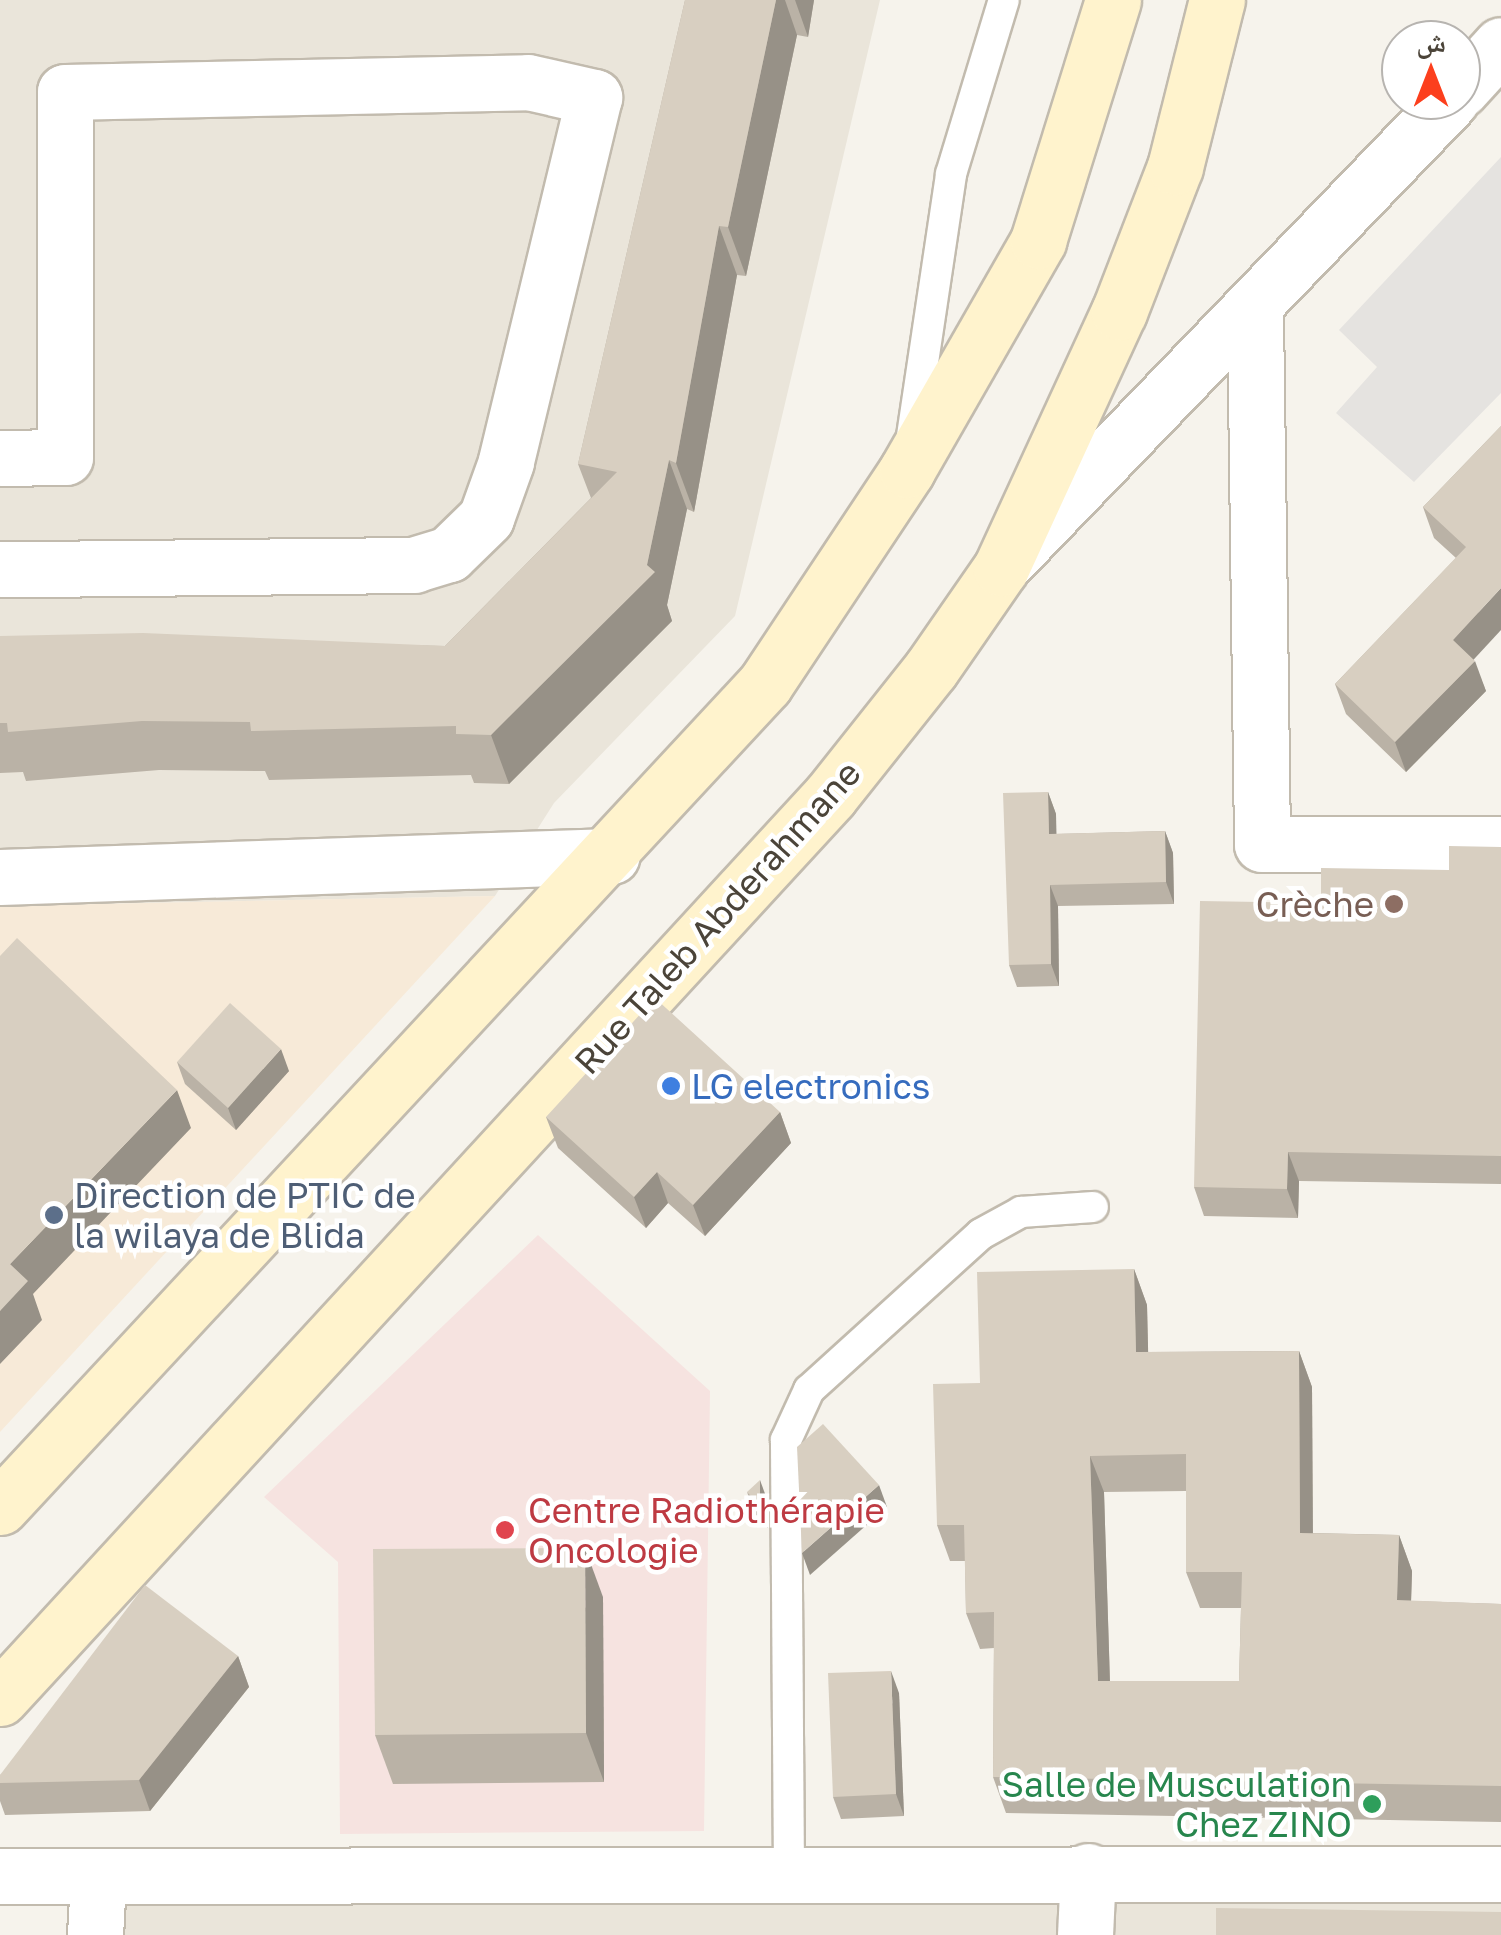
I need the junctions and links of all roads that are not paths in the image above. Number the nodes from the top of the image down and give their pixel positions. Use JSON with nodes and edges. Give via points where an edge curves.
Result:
{"nodes":[{"id":1,"x":1004,"y":0,"type":"edge"},
{"id":2,"x":1113,"y":0,"type":"edge"},
{"id":3,"x":1217,"y":0,"type":"edge"},
{"id":4,"x":1501,"y":45,"type":"edge"},
{"id":5,"x":1481,"y":67,"type":"edge"},
{"id":6,"x":1433,"y":120,"type":"edge"},
{"id":7,"x":1254,"y":313,"type":"junction"},
{"id":8,"x":0,"y":458,"type":"edge"},
{"id":9,"x":907,"y":470,"type":"junction"},
{"id":10,"x":1001,"y":568,"type":"junction"},
{"id":11,"x":0,"y":569,"type":"edge"},
{"id":12,"x":1501,"y":844,"type":"edge"},
{"id":13,"x":612,"y":856,"type":"junction"},
{"id":14,"x":0,"y":878,"type":"edge"},
{"id":15,"x":1093,"y":1207,"type":"dead end"},
{"id":16,"x":0,"y":1507,"type":"edge"},
{"id":17,"x":0,"y":1698,"type":"edge"},
{"id":18,"x":1088,"y":1871,"type":"junction"},
{"id":19,"x":790,"y":1874,"type":"junction"},
{"id":20,"x":1501,"y":1874,"type":"edge"},
{"id":21,"x":0,"y":1876,"type":"edge"},
{"id":22,"x":98,"y":1880,"type":"junction"},
{"id":23,"x":95,"y":1935,"type":"edge"},
{"id":24,"x":1085,"y":1935,"type":"edge"}],
"edges":[{"from":1,"to":9,"type":"lane","via":[[940,230]]},
{"from":2,"to":9,"type":"main road","via":[[1038,241]]},
{"from":3,"to":10,"type":"main road","name":"Rue Taleb Abderahmane","via":[[1175,167]]},
{"from":4,"to":5,"type":"street"},
{"from":6,"to":7,"type":"street"},
{"from":7,"to":10,"type":"street"},
{"from":7,"to":12,"type":"street","via":[[1262,844]]},
{"from":8,"to":11,"type":"street","via":[[65,457],[65,92],[528,82],[594,97],[506,462],[486,518],[449,554],[414,565]]},
{"from":9,"to":13,"type":"main road","via":[[765,684]]},
{"from":10,"to":17,"type":"main road","name":"Rue Taleb Abderahmane","via":[[830,796]]},
{"from":13,"to":14,"type":"street"},
{"from":13,"to":16,"type":"main road"},
{"from":15,"to":19,"type":"lane","via":[[1021,1212],[981,1234],[809,1390],[786,1440]]},
{"from":18,"to":19,"type":"street"},
{"from":18,"to":20,"type":"street"},
{"from":18,"to":24,"type":"street"},
{"from":19,"to":22,"type":"street"},
{"from":21,"to":22,"type":"street"},
{"from":22,"to":23,"type":"street"}]}
